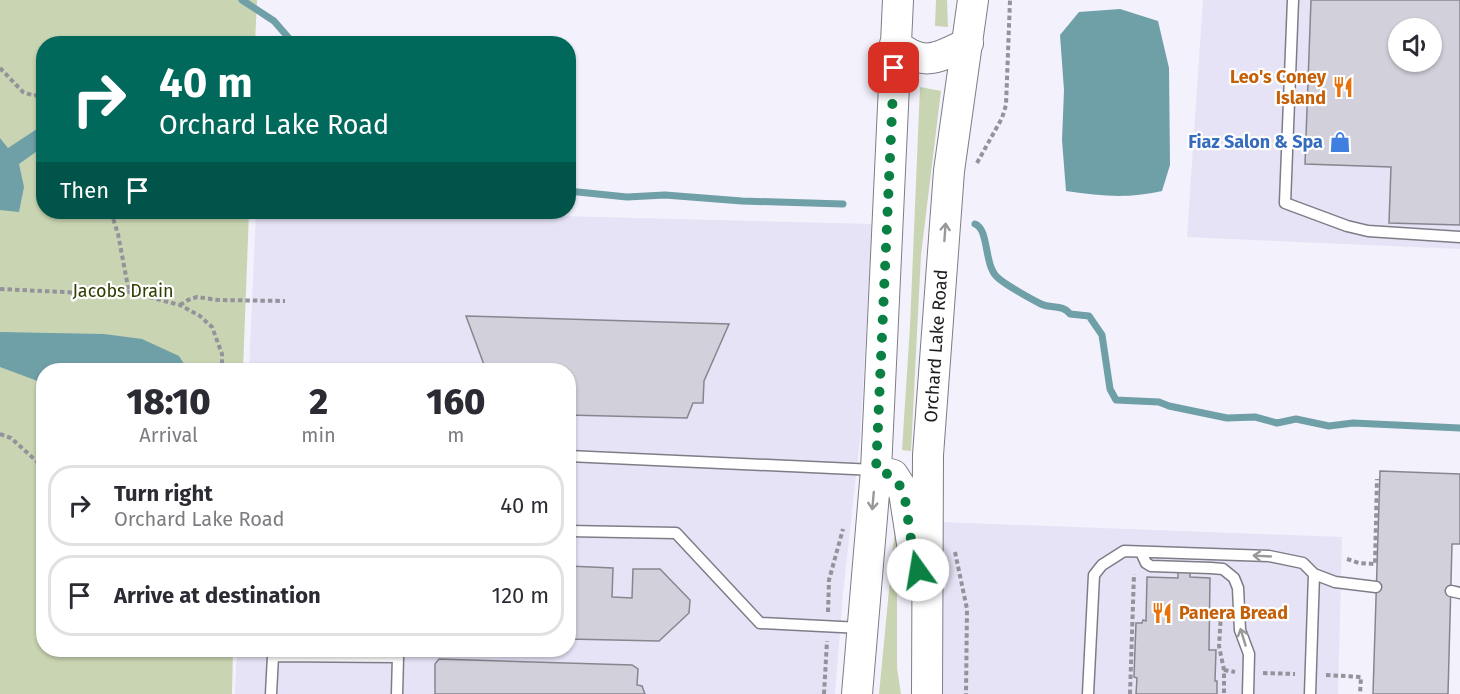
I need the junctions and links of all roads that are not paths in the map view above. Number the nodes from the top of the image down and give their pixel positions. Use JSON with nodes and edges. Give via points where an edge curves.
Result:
{"nodes":[{"id":1,"x":898,"y":0,"type":"edge"},
{"id":2,"x":973,"y":0,"type":"edge"},
{"id":3,"x":1293,"y":0,"type":"edge"},
{"id":4,"x":968,"y":43,"type":"junction"},
{"id":5,"x":895,"y":44,"type":"junction"},
{"id":6,"x":1460,"y":237,"type":"edge"},
{"id":7,"x":576,"y":456,"type":"edge"},
{"id":8,"x":876,"y":470,"type":"junction"},
{"id":9,"x":576,"y":531,"type":"edge"},
{"id":10,"x":1138,"y":552,"type":"junction"},
{"id":11,"x":1314,"y":574,"type":"junction"},
{"id":12,"x":1376,"y":587,"type":"dead end"},
{"id":13,"x":927,"y":605,"type":"junction"},
{"id":14,"x":861,"y":628,"type":"junction"},
{"id":15,"x":273,"y":657,"type":"edge"},
{"id":16,"x":398,"y":657,"type":"edge"},
{"id":17,"x":271,"y":694,"type":"edge"},
{"id":18,"x":397,"y":694,"type":"edge"},
{"id":19,"x":857,"y":694,"type":"edge"},
{"id":20,"x":927,"y":694,"type":"edge"},
{"id":21,"x":1088,"y":694,"type":"edge"},
{"id":22,"x":1248,"y":694,"type":"edge"},
{"id":23,"x":1310,"y":694,"type":"edge"}],
"edges":[{"from":1,"to":5,"type":"main road"},
{"from":2,"to":4,"type":"main road","name":"Orchard Lake Road"},
{"from":3,"to":6,"type":"lane","via":[[1285,203],[1368,231]]},
{"from":4,"to":5,"type":"main road","via":[[938,59],[906,54]]},
{"from":13,"to":4,"type":"main road","name":"Orchard Lake Road","one_way":true,"via":[[928,455],[949,171]]},
{"from":5,"to":8,"type":"main road"},
{"from":7,"to":8,"type":"lane"},
{"from":8,"to":13,"type":"main road","via":[[893,476],[904,492],[913,553]]},
{"from":8,"to":14,"type":"main road","one_way":true},
{"from":9,"to":14,"type":"lane","via":[[676,533],[760,623]]},
{"from":11,"to":10,"type":"lane","one_way":true,"via":[[1303,562],[1269,556]]},
{"from":10,"to":21,"type":"lane","via":[[1124,551],[1114,556],[1094,575]]},
{"from":22,"to":10,"type":"lane","one_way":true,"via":[[1250,654],[1240,630],[1234,578],[1223,569],[1211,567],[1151,566]]},
{"from":11,"to":12,"type":"lane","via":[[1335,582]]},
{"from":11,"to":23,"type":"lane"},
{"from":13,"to":20,"type":"main road","name":"Orchard Lake Road"},
{"from":14,"to":19,"type":"main road"},
{"from":15,"to":17,"type":"lane"},
{"from":16,"to":18,"type":"lane"}]}
